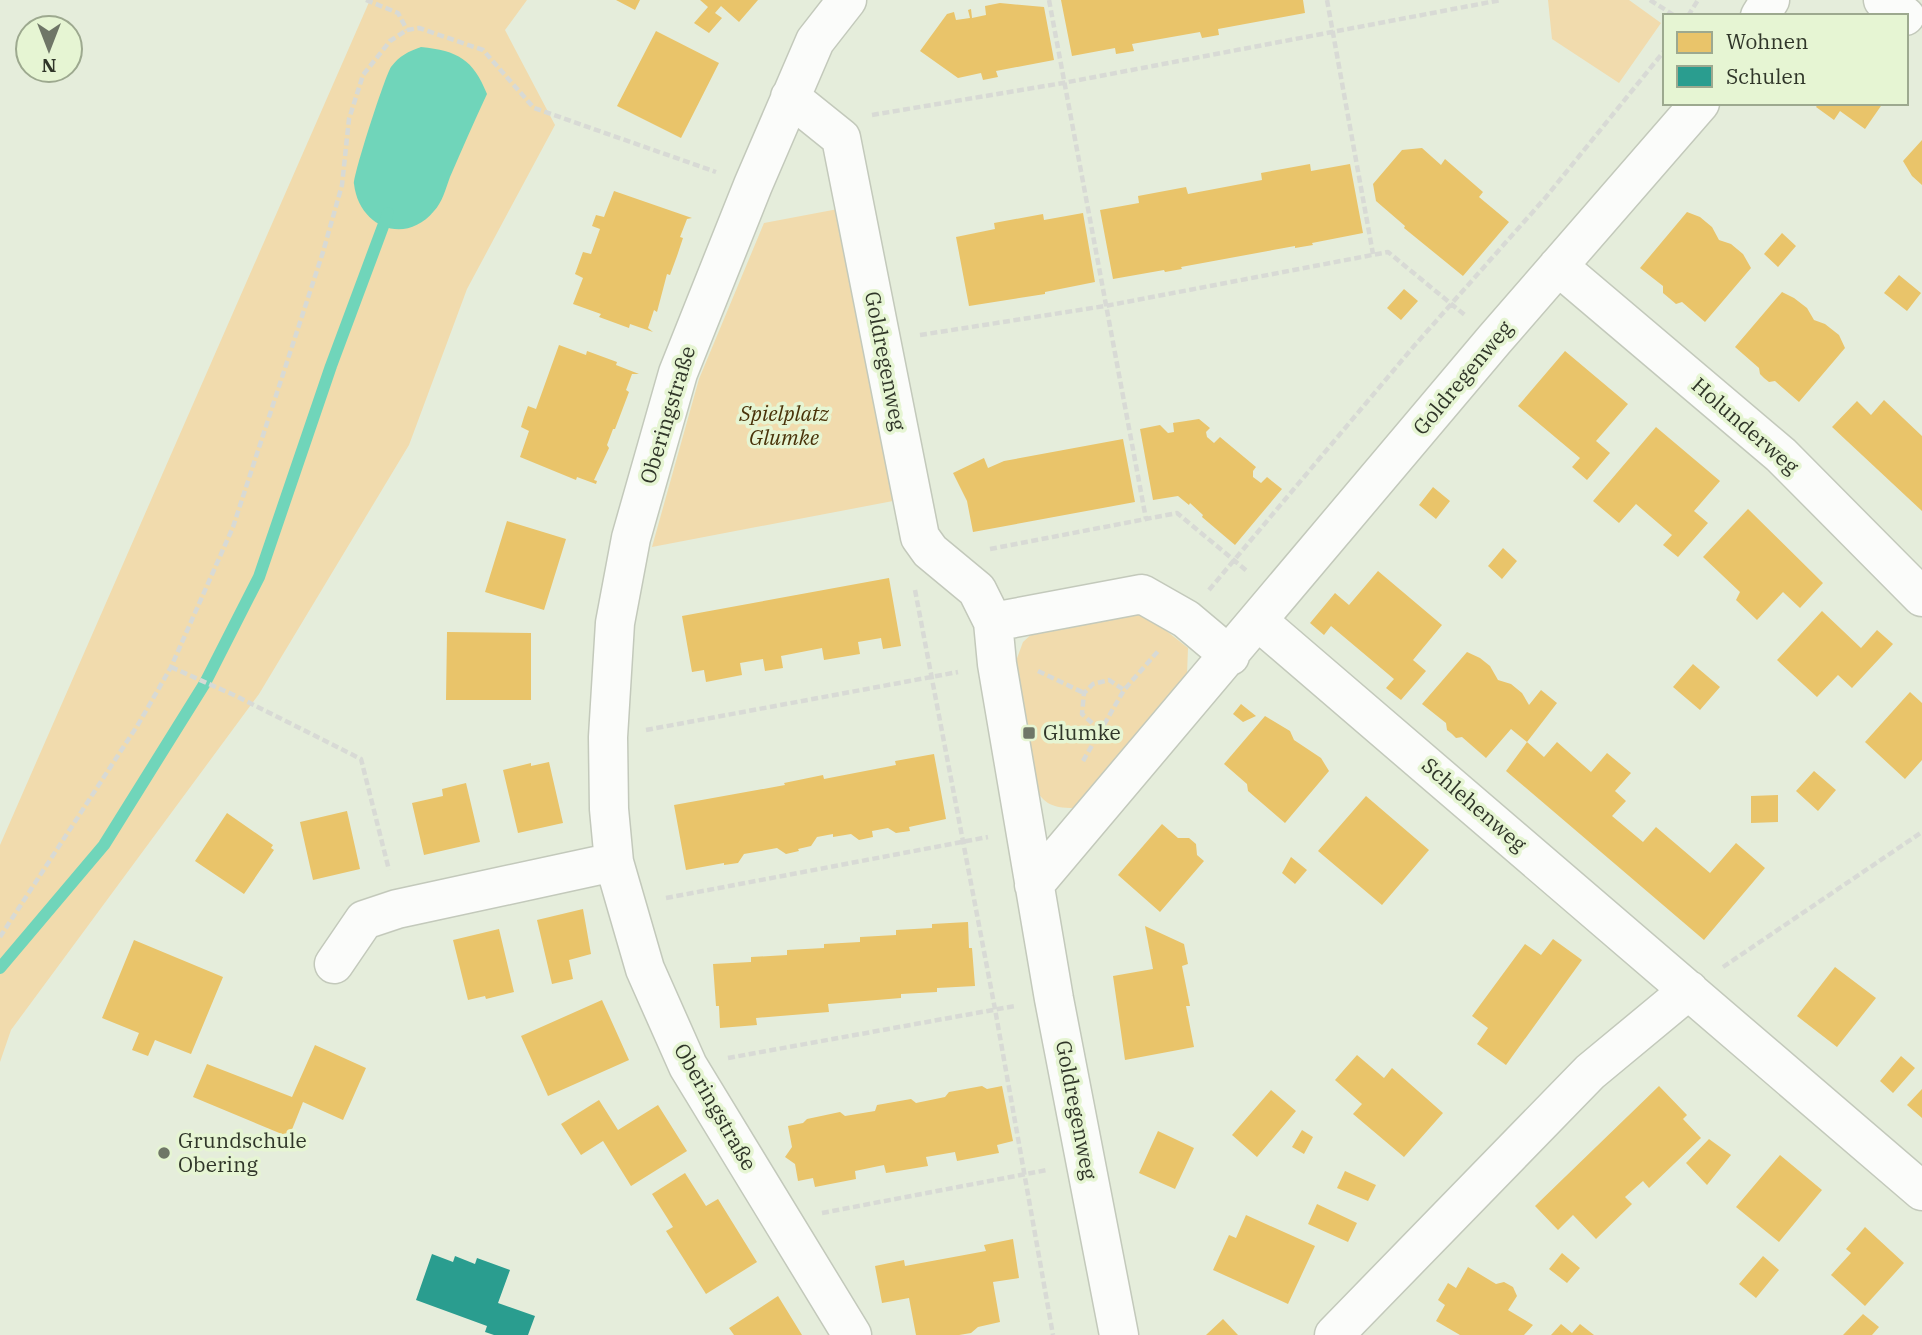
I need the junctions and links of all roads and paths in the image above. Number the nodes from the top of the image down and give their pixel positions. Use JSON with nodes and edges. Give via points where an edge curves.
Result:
{"nodes":[{"id":1,"x":366,"y":0,"type":"edge"},
{"id":2,"x":846,"y":0,"type":"edge"},
{"id":3,"x":1049,"y":0,"type":"edge"},
{"id":4,"x":1327,"y":0,"type":"edge"},
{"id":5,"x":1501,"y":0,"type":"edge"},
{"id":6,"x":1650,"y":0,"type":"edge"},
{"id":7,"x":1883,"y":0,"type":"edge"},
{"id":8,"x":1672,"y":14,"type":"edge"},
{"id":9,"x":1903,"y":14,"type":"edge"},
{"id":10,"x":407,"y":30,"type":"junction"},
{"id":11,"x":1333,"y":33,"type":"junction"},
{"id":12,"x":1663,"y":53,"type":"edge"},
{"id":13,"x":1063,"y":83,"type":"junction"},
{"id":14,"x":790,"y":97,"type":"junction"},
{"id":15,"x":1698,"y":105,"type":"edge"},
{"id":16,"x":823,"y":123,"type":"junction"},
{"id":17,"x":753,"y":185,"type":"junction"},
{"id":18,"x":1373,"y":254,"type":"junction"},
{"id":19,"x":1558,"y":266,"type":"junction"},
{"id":20,"x":1451,"y":304,"type":"junction"},
{"id":21,"x":1105,"y":306,"type":"junction"},
{"id":22,"x":1494,"y":340,"type":"junction"},
{"id":23,"x":881,"y":341,"type":"junction"},
{"id":24,"x":1146,"y":519,"type":"junction"},
{"id":25,"x":930,"y":548,"type":"junction"},
{"id":26,"x":1234,"y":560,"type":"junction"},
{"id":27,"x":1922,"y":597,"type":"edge"},
{"id":28,"x":1269,"y":609,"type":"junction"},
{"id":29,"x":1185,"y":619,"type":"junction"},
{"id":30,"x":993,"y":622,"type":"junction"},
{"id":31,"x":1230,"y":656,"type":"junction"},
{"id":32,"x":171,"y":667,"type":"junction"},
{"id":33,"x":932,"y":678,"type":"junction"},
{"id":34,"x":1124,"y":690,"type":"junction"},
{"id":35,"x":1100,"y":730,"type":"junction"},
{"id":36,"x":608,"y":737,"type":"junction"},
{"id":37,"x":1081,"y":765,"type":"dead end"},
{"id":38,"x":1025,"y":829,"type":"junction"},
{"id":39,"x":1922,"y":832,"type":"edge"},
{"id":40,"x":963,"y":842,"type":"junction"},
{"id":41,"x":614,"y":862,"type":"junction"},
{"id":42,"x":1034,"y":885,"type":"junction"},
{"id":43,"x":626,"y":905,"type":"junction"},
{"id":44,"x":397,"y":909,"type":"junction"},
{"id":45,"x":0,"y":937,"type":"edge"},
{"id":46,"x":334,"y":964,"type":"dead end"},
{"id":47,"x":1689,"y":990,"type":"junction"},
{"id":48,"x":1054,"y":999,"type":"junction"},
{"id":49,"x":995,"y":1009,"type":"junction"},
{"id":50,"x":688,"y":1066,"type":"junction"},
{"id":51,"x":1086,"y":1163,"type":"junction"},
{"id":52,"x":1023,"y":1174,"type":"junction"},
{"id":53,"x":1922,"y":1191,"type":"edge"},
{"id":54,"x":783,"y":1220,"type":"junction"},
{"id":55,"x":1353,"y":1330,"type":"edge"},
{"id":56,"x":852,"y":1335,"type":"edge"},
{"id":57,"x":1053,"y":1335,"type":"edge"},
{"id":58,"x":1119,"y":1335,"type":"edge"}],
"edges":[{"from":1,"to":10,"type":"path","via":[[398,13]]},
{"from":2,"to":14,"type":"street","name":"Oberingstraße","via":[[815,41]]},
{"from":3,"to":13,"type":"path"},
{"from":4,"to":11,"type":"path"},
{"from":5,"to":11,"type":"path"},
{"from":6,"to":8,"type":"path"},
{"from":7,"to":9,"type":"street"},
{"from":10,"to":17,"type":"path","via":[[419,28],[483,50],[534,108]]},
{"from":10,"to":32,"type":"path","via":[[390,41],[363,75],[349,119],[342,185],[318,265],[233,527]]},
{"from":11,"to":13,"type":"path"},
{"from":11,"to":18,"type":"path"},
{"from":12,"to":20,"type":"path"},
{"from":13,"to":16,"type":"path"},
{"from":13,"to":21,"type":"path"},
{"from":14,"to":16,"type":"street","name":"Goldregenweg"},
{"from":14,"to":17,"type":"street","name":"Oberingstraße"},
{"from":15,"to":19,"type":"street","name":"Goldregenweg"},
{"from":16,"to":23,"type":"street","name":"Goldregenweg","via":[[841,138]]},
{"from":17,"to":36,"type":"street","name":"Oberingstraße","via":[[678,373],[631,538],[615,623]]},
{"from":18,"to":20,"type":"path","via":[[1388,251]]},
{"from":18,"to":21,"type":"path"},
{"from":19,"to":22,"type":"street","name":"Goldregenweg"},
{"from":19,"to":27,"type":"street","name":"Holunderweg","via":[[1781,455]]},
{"from":20,"to":22,"type":"path"},
{"from":20,"to":26,"type":"path"},
{"from":21,"to":23,"type":"path"},
{"from":21,"to":24,"type":"path"},
{"from":22,"to":28,"type":"street","name":"Goldregenweg"},
{"from":23,"to":25,"type":"street","name":"Goldregenweg"},
{"from":24,"to":25,"type":"path"},
{"from":24,"to":26,"type":"path","via":[[1177,513]]},
{"from":25,"to":30,"type":"street","name":"Goldregenweg","via":[[976,590]]},
{"from":25,"to":33,"type":"path","via":[[909,555]]},
{"from":26,"to":28,"type":"path"},
{"from":26,"to":29,"type":"path"},
{"from":28,"to":31,"type":"street","name":"Goldregenweg"},
{"from":28,"to":47,"type":"street","name":"Schlehenweg"},
{"from":29,"to":30,"type":"street","via":[[1142,594]]},
{"from":29,"to":31,"type":"street"},
{"from":29,"to":34,"type":"path"},
{"from":30,"to":38,"type":"street","name":"Goldregenweg"},
{"from":31,"to":42,"type":"street","name":"Goldregenweg"},
{"from":32,"to":44,"type":"path","via":[[361,759]]},
{"from":32,"to":45,"type":"path"},
{"from":33,"to":36,"type":"path"},
{"from":33,"to":40,"type":"path"},
{"from":34,"to":35,"type":"path"},
{"from":34,"to":35,"type":"path","via":[[1110,680],[1093,684],[1083,693],[1082,714]]},
{"from":35,"to":37,"type":"path"},
{"from":36,"to":41,"type":"street","name":"Oberingstraße"},
{"from":38,"to":40,"type":"path"},
{"from":38,"to":42,"type":"street","name":"Goldregenweg"},
{"from":39,"to":47,"type":"path"},
{"from":40,"to":43,"type":"path"},
{"from":40,"to":49,"type":"path"},
{"from":41,"to":43,"type":"street","name":"Oberingstraße"},
{"from":41,"to":44,"type":"street"},
{"from":42,"to":48,"type":"street","name":"Goldregenweg"},
{"from":43,"to":50,"type":"street","name":"Oberingstraße","via":[[645,969]]},
{"from":44,"to":46,"type":"street","via":[[364,919]]},
{"from":47,"to":53,"type":"street","name":"Schlehenweg"},
{"from":47,"to":55,"type":"street","via":[[1590,1072]]},
{"from":48,"to":49,"type":"path"},
{"from":48,"to":51,"type":"street","name":"Goldregenweg"},
{"from":49,"to":50,"type":"path"},
{"from":49,"to":52,"type":"path"},
{"from":50,"to":54,"type":"street","name":"Oberingstraße"},
{"from":51,"to":52,"type":"path"},
{"from":51,"to":58,"type":"street","name":"Goldregenweg"},
{"from":52,"to":54,"type":"path"},
{"from":52,"to":57,"type":"path"},
{"from":54,"to":56,"type":"street","name":"Oberingstraße"}]}
